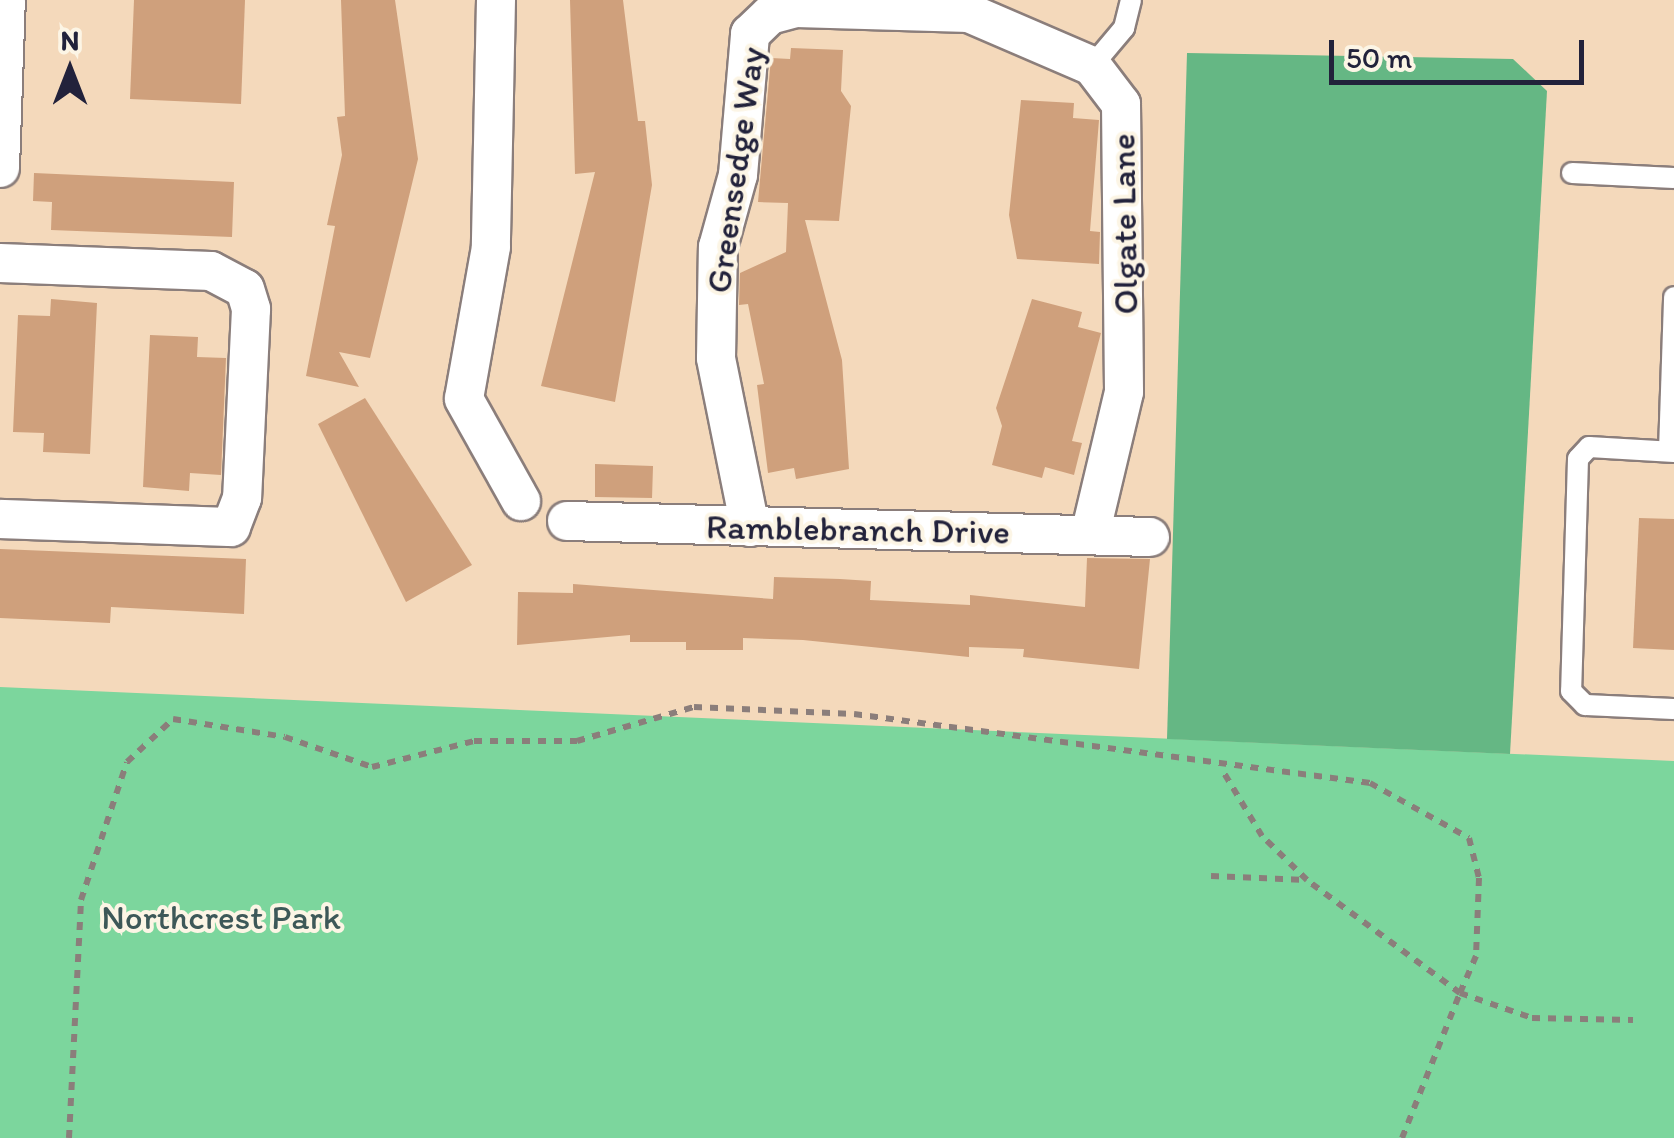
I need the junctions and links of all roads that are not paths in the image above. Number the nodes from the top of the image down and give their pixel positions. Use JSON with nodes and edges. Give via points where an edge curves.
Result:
{"nodes":[{"id":1,"x":6,"y":0,"type":"edge"},
{"id":2,"x":496,"y":0,"type":"edge"},
{"id":3,"x":1131,"y":0,"type":"edge"},
{"id":4,"x":969,"y":7,"type":"edge"},
{"id":5,"x":1092,"y":66,"type":"junction"},
{"id":6,"x":0,"y":168,"type":"edge"},
{"id":7,"x":1572,"y":173,"type":"dead end"},
{"id":8,"x":1674,"y":178,"type":"edge"},
{"id":9,"x":0,"y":262,"type":"edge"},
{"id":10,"x":1674,"y":298,"type":"edge"},
{"id":11,"x":1672,"y":451,"type":"edge"},
{"id":12,"x":522,"y":501,"type":"dead end"},
{"id":13,"x":0,"y":519,"type":"edge"},
{"id":14,"x":567,"y":520,"type":"dead end"},
{"id":15,"x":750,"y":527,"type":"junction"},
{"id":16,"x":1090,"y":535,"type":"junction"},
{"id":17,"x":1150,"y":537,"type":"dead end"},
{"id":18,"x":1674,"y":709,"type":"edge"}],
"edges":[{"from":1,"to":6,"type":"street"},
{"from":2,"to":12,"type":"street","via":[[491,246],[464,398]]},
{"from":3,"to":5,"type":"lane","via":[[1124,28]]},
{"from":4,"to":5,"type":"street"},
{"from":4,"to":15,"type":"street","name":"Greensedge Way","via":[[796,8],[770,15],[750,34],[738,175],[718,246],[716,358]]},
{"from":5,"to":16,"type":"street","name":"Olgate Lane","via":[[1121,104],[1128,278],[1124,392]]},
{"from":7,"to":8,"type":"lane"},
{"from":9,"to":13,"type":"street","via":[[210,272],[246,289],[251,309],[242,498],[231,527]]},
{"from":10,"to":11,"type":"lane"},
{"from":11,"to":18,"type":"lane","via":[[1589,447],[1578,459],[1570,691],[1585,706]]},
{"from":14,"to":15,"type":"street","name":"Ramblebranch Drive"},
{"from":15,"to":16,"type":"street","name":"Ramblebranch Drive"},
{"from":16,"to":17,"type":"street","name":"Ramblebranch Drive"}]}
